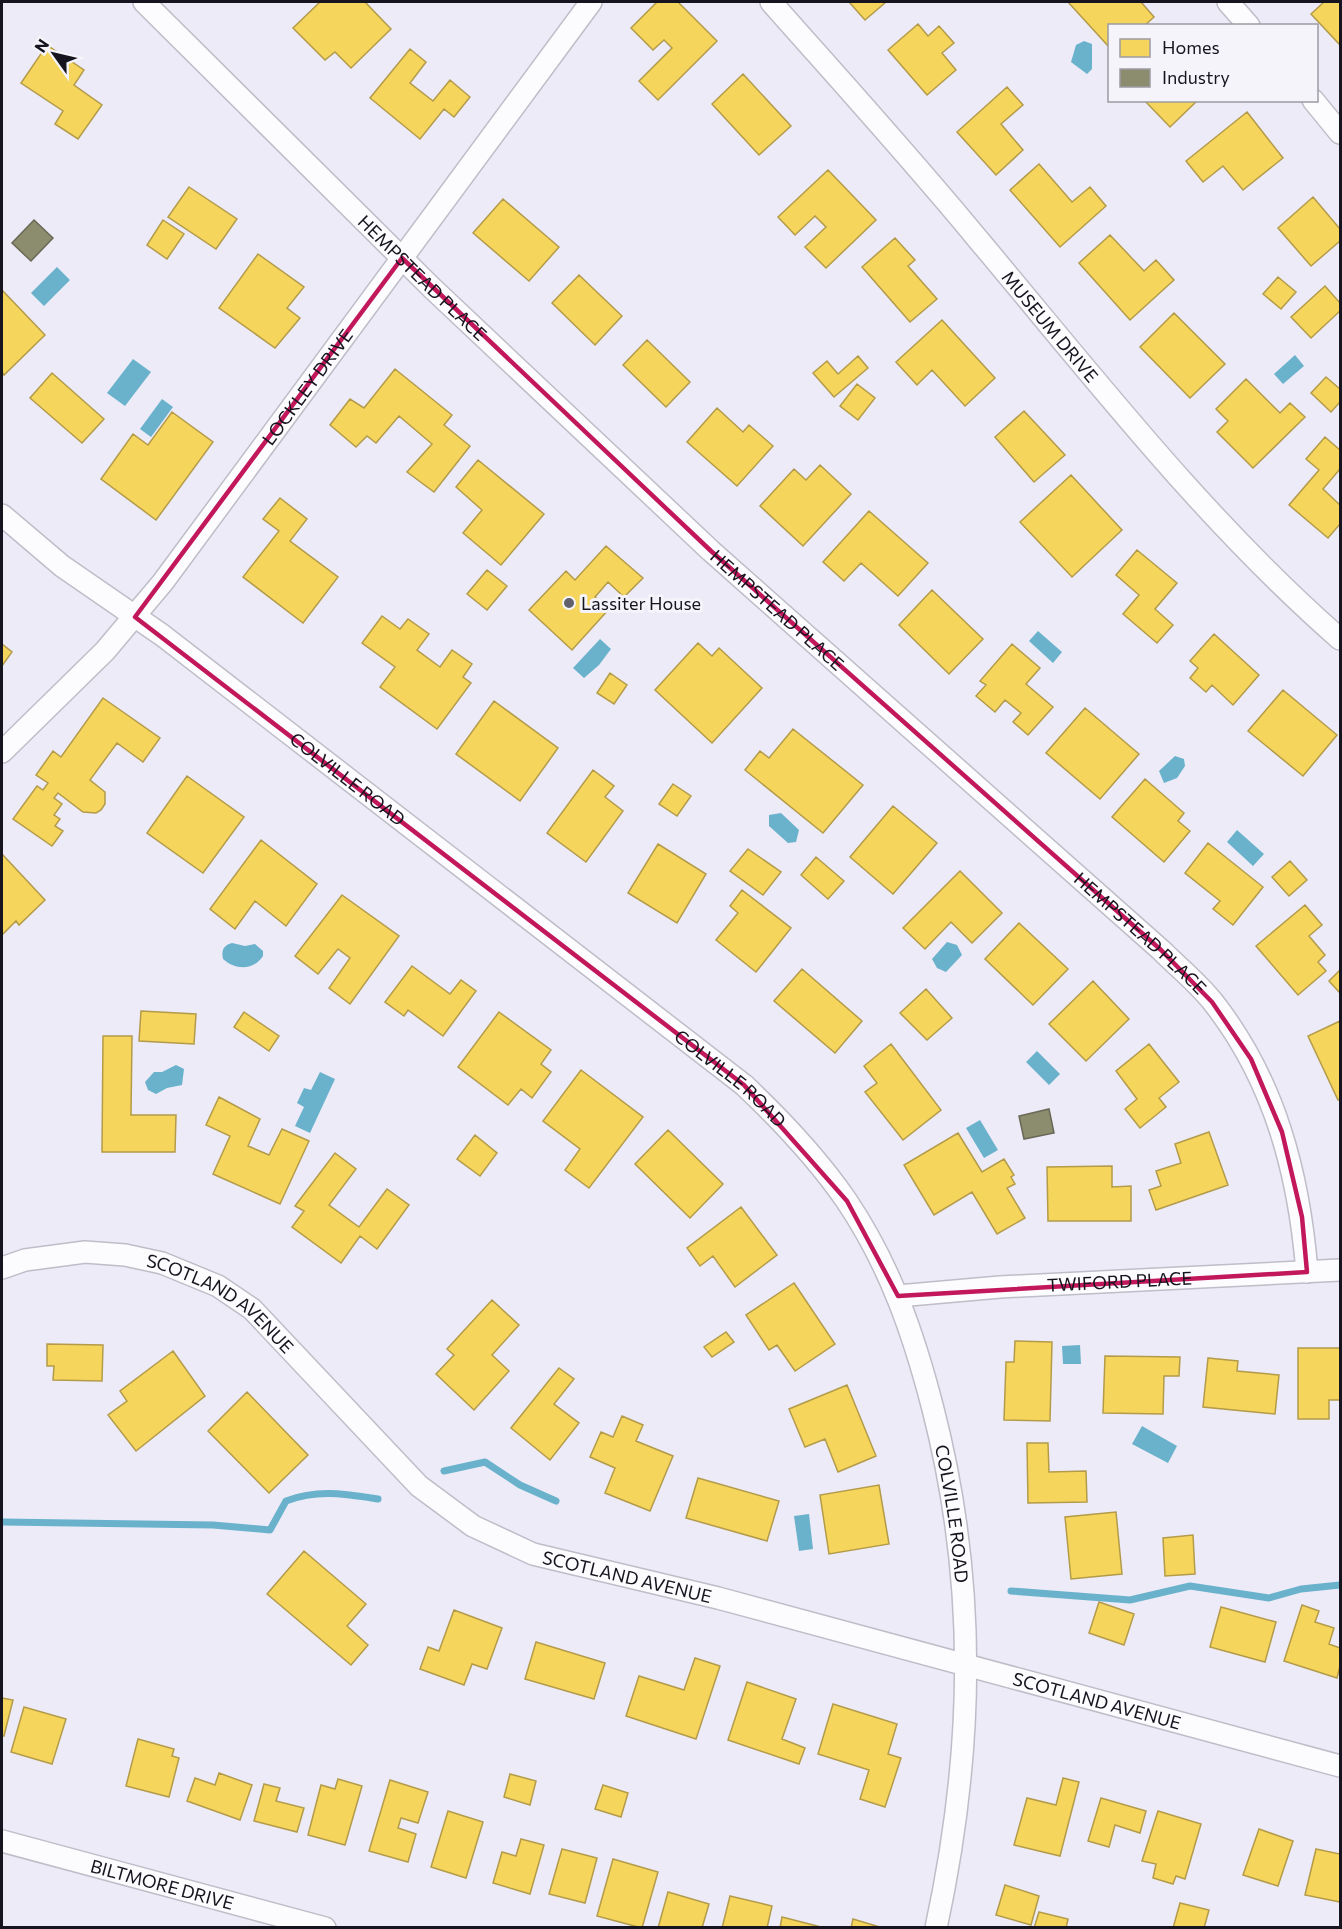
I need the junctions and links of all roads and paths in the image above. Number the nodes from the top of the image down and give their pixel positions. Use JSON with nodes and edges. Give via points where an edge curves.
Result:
{"nodes":[{"id":1,"x":144,"y":2,"type":"edge"},
{"id":2,"x":591,"y":2,"type":"edge"},
{"id":3,"x":771,"y":2,"type":"edge"},
{"id":4,"x":1228,"y":2,"type":"edge"},
{"id":5,"x":1247,"y":24,"type":"edge"},
{"id":6,"x":1314,"y":102,"type":"edge"},
{"id":7,"x":1341,"y":133,"type":"edge"},
{"id":8,"x":402,"y":258,"type":"junction"},
{"id":9,"x":2,"y":515,"type":"edge"},
{"id":10,"x":135,"y":617,"type":"junction"},
{"id":11,"x":1341,"y":639,"type":"edge"},
{"id":12,"x":2,"y":752,"type":"edge"},
{"id":13,"x":2,"y":1268,"type":"edge"},
{"id":14,"x":1341,"y":1270,"type":"edge"},
{"id":15,"x":1307,"y":1272,"type":"junction"},
{"id":16,"x":898,"y":1296,"type":"junction"},
{"id":17,"x":966,"y":1665,"type":"junction"},
{"id":18,"x":1341,"y":1766,"type":"edge"},
{"id":19,"x":2,"y":1840,"type":"edge"},
{"id":20,"x":325,"y":1928,"type":"edge"},
{"id":21,"x":936,"y":1928,"type":"edge"}],
"edges":[{"from":1,"to":8,"type":"street","name":"HEMPSTEAD PLACE"},
{"from":2,"to":8,"type":"street","name":"LOCKLEY DRIVE"},
{"from":3,"to":11,"type":"street","name":"MUSEUM DRIVE","via":[[976,237],[1152,451],[1216,522]]},
{"from":4,"to":5,"type":"street"},
{"from":6,"to":7,"type":"street"},
{"from":8,"to":10,"type":"street","name":"LOCKLEY DRIVE"},
{"from":8,"to":15,"type":"street","name":"HEMPSTEAD PLACE","via":[[711,551],[1161,950],[1212,1002],[1251,1059],[1282,1132],[1302,1217]]},
{"from":9,"to":10,"type":"street","name":"COLVILLE ROAD","via":[[63,566]]},
{"from":10,"to":12,"type":"street","name":"LOCKLEY DRIVE"},
{"from":10,"to":16,"type":"street","name":"COLVILLE ROAD","via":[[744,1084],[777,1116],[846,1201]]},
{"from":13,"to":17,"type":"street","name":"SCOTLAND AVENUE","via":[[25,1260],[85,1252],[125,1255],[171,1266],[218,1286],[252,1309],[419,1486],[473,1526],[502,1541],[533,1554]]},
{"from":14,"to":15,"type":"street","name":"TWIFORD PLACE"},
{"from":15,"to":16,"type":"street","name":"TWIFORD PLACE","via":[[1000,1287]]},
{"from":16,"to":17,"type":"street","name":"COLVILLE ROAD","via":[[920,1355],[952,1485],[965,1591]]},
{"from":17,"to":18,"type":"street","name":"SCOTLAND AVENUE"},
{"from":17,"to":21,"type":"street","name":"COLVILLE ROAD","via":[[962,1774],[951,1859]]},
{"from":19,"to":20,"type":"street","name":"BILTMORE DRIVE"}]}
